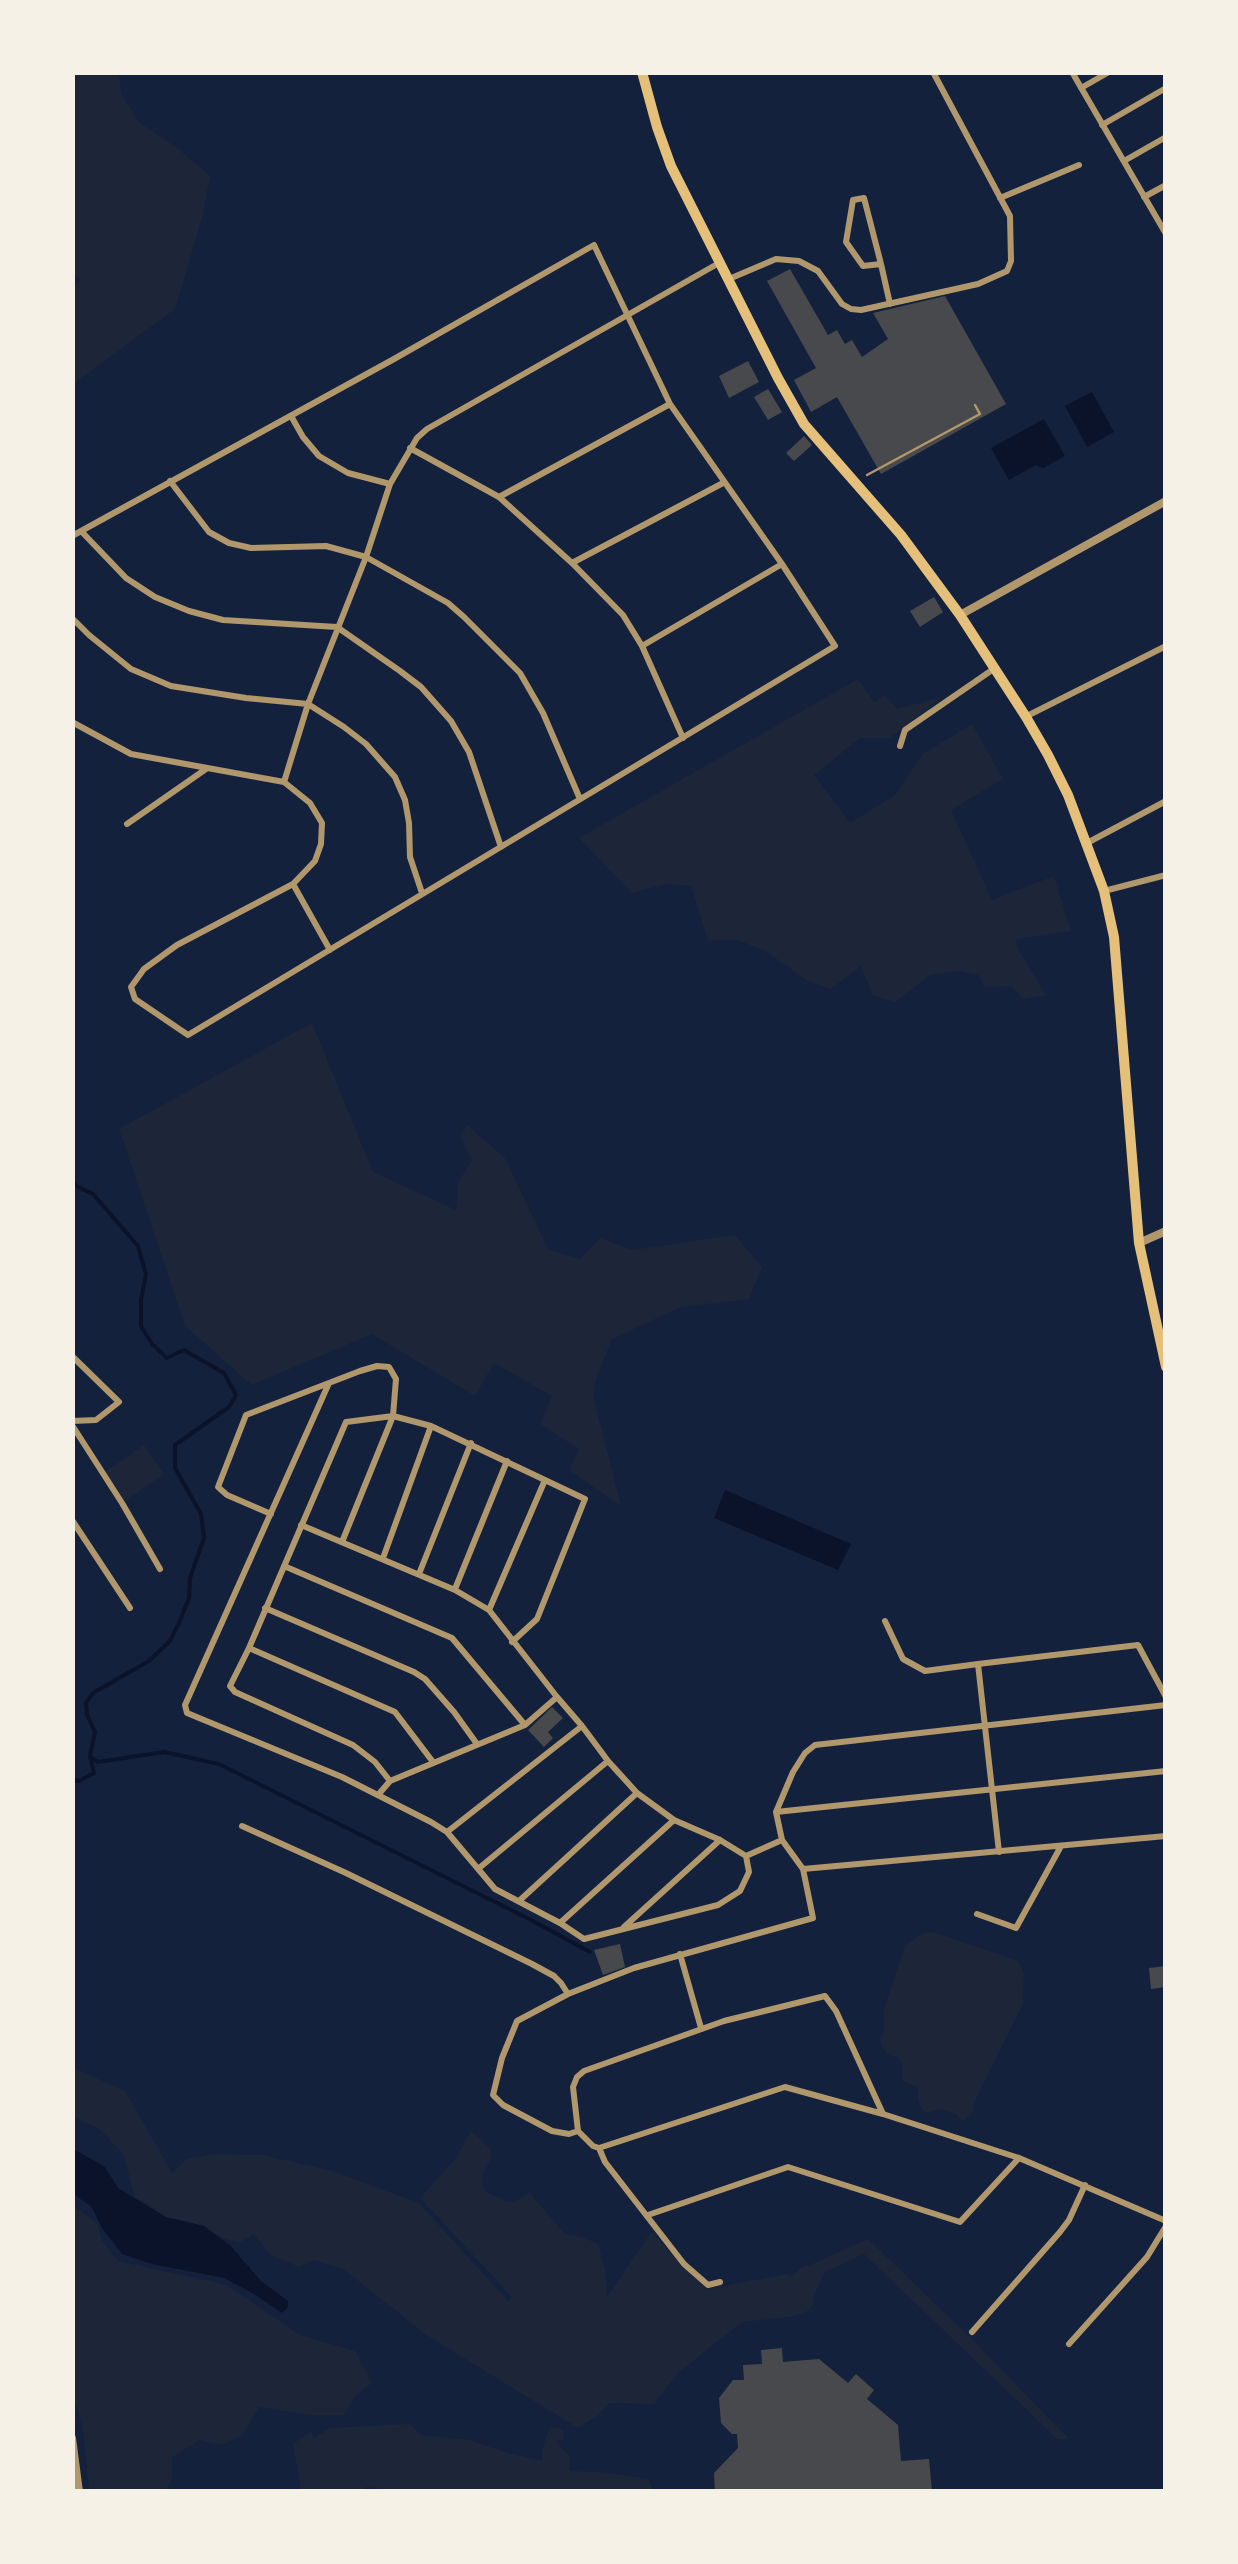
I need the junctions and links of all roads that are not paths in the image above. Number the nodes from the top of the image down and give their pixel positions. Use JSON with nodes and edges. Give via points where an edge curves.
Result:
{"nodes":[{"id":1,"x":642,"y":72,"type":"edge"},
{"id":2,"x":933,"y":72,"type":"edge"},
{"id":3,"x":1072,"y":72,"type":"edge"},
{"id":4,"x":1109,"y":72,"type":"edge"},
{"id":5,"x":1082,"y":88,"type":"junction"},
{"id":6,"x":1166,"y":88,"type":"edge"},
{"id":7,"x":1102,"y":125,"type":"junction"},
{"id":8,"x":1166,"y":137,"type":"edge"},
{"id":9,"x":1124,"y":161,"type":"junction"},
{"id":10,"x":1079,"y":165,"type":"dead end"},
{"id":11,"x":1166,"y":185,"type":"edge"},
{"id":12,"x":1000,"y":198,"type":"junction"},
{"id":13,"x":1144,"y":198,"type":"junction"},
{"id":14,"x":1166,"y":234,"type":"edge"},
{"id":15,"x":719,"y":262,"type":"junction"},
{"id":16,"x":881,"y":264,"type":"junction"},
{"id":17,"x":728,"y":280,"type":"junction"},
{"id":18,"x":890,"y":304,"type":"junction"},
{"id":19,"x":627,"y":315,"type":"junction"},
{"id":20,"x":670,"y":404,"type":"junction"},
{"id":21,"x":975,"y":405,"type":"dead end"},
{"id":22,"x":291,"y":416,"type":"junction"},
{"id":23,"x":410,"y":448,"type":"junction"},
{"id":24,"x":866,"y":475,"type":"dead end"},
{"id":25,"x":170,"y":481,"type":"junction"},
{"id":26,"x":724,"y":483,"type":"junction"},
{"id":27,"x":390,"y":484,"type":"junction"},
{"id":28,"x":499,"y":498,"type":"junction"},
{"id":29,"x":1166,"y":501,"type":"edge"},
{"id":30,"x":82,"y":531,"type":"junction"},
{"id":31,"x":72,"y":536,"type":"edge"},
{"id":32,"x":366,"y":557,"type":"junction"},
{"id":33,"x":572,"y":563,"type":"junction"},
{"id":34,"x":782,"y":564,"type":"junction"},
{"id":35,"x":960,"y":615,"type":"junction"},
{"id":36,"x":72,"y":618,"type":"edge"},
{"id":37,"x":337,"y":627,"type":"junction"},
{"id":38,"x":642,"y":646,"type":"junction"},
{"id":39,"x":1166,"y":646,"type":"edge"},
{"id":40,"x":995,"y":668,"type":"junction"},
{"id":41,"x":308,"y":704,"type":"junction"},
{"id":42,"x":1026,"y":717,"type":"junction"},
{"id":43,"x":72,"y":722,"type":"edge"},
{"id":44,"x":683,"y":738,"type":"junction"},
{"id":45,"x":900,"y":746,"type":"dead end"},
{"id":46,"x":207,"y":768,"type":"junction"},
{"id":47,"x":284,"y":782,"type":"junction"},
{"id":48,"x":580,"y":799,"type":"junction"},
{"id":49,"x":1166,"y":801,"type":"edge"},
{"id":50,"x":127,"y":824,"type":"dead end"},
{"id":51,"x":1086,"y":843,"type":"junction"},
{"id":52,"x":500,"y":846,"type":"junction"},
{"id":53,"x":1166,"y":875,"type":"edge"},
{"id":54,"x":294,"y":884,"type":"junction"},
{"id":55,"x":1104,"y":891,"type":"junction"},
{"id":56,"x":422,"y":893,"type":"junction"},
{"id":57,"x":330,"y":950,"type":"junction"},
{"id":58,"x":1166,"y":1230,"type":"edge"},
{"id":59,"x":1139,"y":1243,"type":"junction"},
{"id":60,"x":72,"y":1356,"type":"edge"},
{"id":61,"x":1166,"y":1366,"type":"edge"},
{"id":62,"x":329,"y":1383,"type":"junction"},
{"id":63,"x":392,"y":1416,"type":"junction"},
{"id":64,"x":72,"y":1423,"type":"edge"},
{"id":65,"x":432,"y":1426,"type":"junction"},
{"id":66,"x":471,"y":1443,"type":"junction"},
{"id":67,"x":507,"y":1461,"type":"junction"},
{"id":68,"x":545,"y":1480,"type":"junction"},
{"id":69,"x":271,"y":1514,"type":"junction"},
{"id":70,"x":72,"y":1520,"type":"edge"},
{"id":71,"x":301,"y":1524,"type":"junction"},
{"id":72,"x":342,"y":1542,"type":"junction"},
{"id":73,"x":383,"y":1558,"type":"junction"},
{"id":74,"x":284,"y":1566,"type":"junction"},
{"id":75,"x":160,"y":1570,"type":"dead end"},
{"id":76,"x":419,"y":1574,"type":"junction"},
{"id":77,"x":454,"y":1590,"type":"junction"},
{"id":78,"x":130,"y":1608,"type":"dead end"},
{"id":79,"x":265,"y":1608,"type":"junction"},
{"id":80,"x":489,"y":1610,"type":"junction"},
{"id":81,"x":886,"y":1621,"type":"dead end"},
{"id":82,"x":512,"y":1642,"type":"junction"},
{"id":83,"x":248,"y":1648,"type":"junction"},
{"id":84,"x":978,"y":1664,"type":"junction"},
{"id":85,"x":557,"y":1697,"type":"junction"},
{"id":86,"x":1166,"y":1697,"type":"edge"},
{"id":87,"x":1166,"y":1705,"type":"edge"},
{"id":88,"x":525,"y":1724,"type":"junction"},
{"id":89,"x":582,"y":1726,"type":"junction"},
{"id":90,"x":985,"y":1726,"type":"junction"},
{"id":91,"x":477,"y":1744,"type":"junction"},
{"id":92,"x":433,"y":1762,"type":"junction"},
{"id":93,"x":608,"y":1762,"type":"junction"},
{"id":94,"x":1166,"y":1771,"type":"edge"},
{"id":95,"x":390,"y":1781,"type":"junction"},
{"id":96,"x":993,"y":1789,"type":"junction"},
{"id":97,"x":637,"y":1792,"type":"junction"},
{"id":98,"x":378,"y":1795,"type":"junction"},
{"id":99,"x":776,"y":1812,"type":"junction"},
{"id":100,"x":674,"y":1820,"type":"junction"},
{"id":101,"x":242,"y":1826,"type":"dead end"},
{"id":102,"x":447,"y":1832,"type":"junction"},
{"id":103,"x":1166,"y":1836,"type":"edge"},
{"id":104,"x":720,"y":1840,"type":"junction"},
{"id":105,"x":782,"y":1840,"type":"junction"},
{"id":106,"x":1060,"y":1846,"type":"junction"},
{"id":107,"x":999,"y":1852,"type":"junction"},
{"id":108,"x":746,"y":1856,"type":"junction"},
{"id":109,"x":478,"y":1869,"type":"junction"},
{"id":110,"x":803,"y":1869,"type":"junction"},
{"id":111,"x":519,"y":1901,"type":"junction"},
{"id":112,"x":977,"y":1914,"type":"dead end"},
{"id":113,"x":560,"y":1923,"type":"junction"},
{"id":114,"x":622,"y":1929,"type":"junction"},
{"id":115,"x":680,"y":1954,"type":"junction"},
{"id":116,"x":568,"y":1994,"type":"junction"},
{"id":117,"x":702,"y":2028,"type":"junction"},
{"id":118,"x":883,"y":2114,"type":"junction"},
{"id":119,"x":578,"y":2131,"type":"junction"},
{"id":120,"x":599,"y":2148,"type":"junction"},
{"id":121,"x":1019,"y":2158,"type":"junction"},
{"id":122,"x":1085,"y":2185,"type":"junction"},
{"id":123,"x":648,"y":2215,"type":"junction"},
{"id":124,"x":1166,"y":2223,"type":"edge"},
{"id":125,"x":720,"y":2282,"type":"dead end"},
{"id":126,"x":972,"y":2332,"type":"dead end"},
{"id":127,"x":1069,"y":2344,"type":"dead end"},
{"id":128,"x":72,"y":2438,"type":"edge"},
{"id":129,"x":79,"y":2492,"type":"edge"}],
"edges":[{"from":1,"to":15,"type":"main road","via":[[665,152]]},
{"from":2,"to":12,"type":"street"},
{"from":3,"to":5,"type":"street"},
{"from":4,"to":5,"type":"street"},
{"from":5,"to":7,"type":"street"},
{"from":6,"to":7,"type":"street"},
{"from":7,"to":9,"type":"street"},
{"from":8,"to":9,"type":"street"},
{"from":9,"to":13,"type":"street"},
{"from":10,"to":12,"type":"street"},
{"from":11,"to":13,"type":"street"},
{"from":12,"to":18,"type":"street","via":[[1010,216],[1007,271]]},
{"from":13,"to":14,"type":"street"},
{"from":15,"to":17,"type":"main road"},
{"from":15,"to":19,"type":"street"},
{"from":16,"to":16,"type":"street","via":[[864,198],[852,200],[846,242],[863,266]]},
{"from":16,"to":18,"type":"street"},
{"from":17,"to":18,"type":"street","via":[[776,259],[799,261],[818,270],[851,309]]},
{"from":17,"to":35,"type":"main road","via":[[804,424]]},
{"from":19,"to":20,"type":"street"},
{"from":19,"to":22,"type":"street","via":[[594,246]]},
{"from":19,"to":23,"type":"street","via":[[427,430]]},
{"from":20,"to":26,"type":"street"},
{"from":20,"to":28,"type":"street"},
{"from":21,"to":24,"type":"lane","via":[[980,414]]},
{"from":22,"to":25,"type":"street"},
{"from":22,"to":27,"type":"street","via":[[319,456],[348,473]]},
{"from":23,"to":27,"type":"street"},
{"from":23,"to":28,"type":"street"},
{"from":25,"to":30,"type":"street"},
{"from":25,"to":32,"type":"street","via":[[209,532],[229,543],[326,546]]},
{"from":26,"to":33,"type":"street"},
{"from":26,"to":34,"type":"street"},
{"from":27,"to":32,"type":"street"},
{"from":28,"to":33,"type":"street"},
{"from":29,"to":35,"type":"street"},
{"from":30,"to":31,"type":"street"},
{"from":30,"to":37,"type":"street","via":[[126,578],[189,611],[223,620]]},
{"from":32,"to":37,"type":"street"},
{"from":32,"to":48,"type":"street","via":[[448,604],[520,673]]},
{"from":33,"to":38,"type":"street","via":[[623,614]]},
{"from":34,"to":38,"type":"street"},
{"from":34,"to":44,"type":"street","via":[[835,646]]},
{"from":35,"to":40,"type":"main road"},
{"from":36,"to":41,"type":"street","via":[[131,669],[171,686]]},
{"from":37,"to":41,"type":"street"},
{"from":37,"to":52,"type":"street","via":[[421,687],[451,721],[469,752]]},
{"from":38,"to":44,"type":"street"},
{"from":39,"to":42,"type":"street"},
{"from":40,"to":42,"type":"main road"},
{"from":40,"to":45,"type":"street","via":[[904,730]]},
{"from":41,"to":47,"type":"street"},
{"from":41,"to":56,"type":"street","via":[[366,744],[395,777],[406,800],[410,857]]},
{"from":42,"to":51,"type":"main road"},
{"from":43,"to":46,"type":"street","via":[[132,754]]},
{"from":44,"to":48,"type":"street"},
{"from":46,"to":47,"type":"street"},
{"from":46,"to":50,"type":"street"},
{"from":47,"to":54,"type":"street","via":[[310,802],[322,823],[315,860]]},
{"from":48,"to":52,"type":"street"},
{"from":49,"to":51,"type":"street"},
{"from":51,"to":55,"type":"main road"},
{"from":52,"to":56,"type":"street"},
{"from":53,"to":55,"type":"street"},
{"from":54,"to":57,"type":"street"},
{"from":54,"to":57,"type":"street","via":[[144,969],[131,987],[135,999],[188,1035]]},
{"from":55,"to":59,"type":"main road","via":[[1114,936]]},
{"from":56,"to":57,"type":"street"},
{"from":58,"to":59,"type":"street"},
{"from":59,"to":61,"type":"main road"},
{"from":60,"to":64,"type":"street","via":[[119,1402],[96,1420]]},
{"from":62,"to":63,"type":"street","via":[[389,1367],[396,1380]]},
{"from":62,"to":69,"type":"street"},
{"from":62,"to":69,"type":"street","via":[[246,1416],[218,1488]]},
{"from":63,"to":65,"type":"street"},
{"from":63,"to":71,"type":"street","via":[[346,1422]]},
{"from":63,"to":72,"type":"street"},
{"from":64,"to":75,"type":"street"},
{"from":65,"to":66,"type":"street"},
{"from":65,"to":73,"type":"street"},
{"from":66,"to":67,"type":"street"},
{"from":66,"to":76,"type":"street"},
{"from":67,"to":68,"type":"street"},
{"from":67,"to":77,"type":"street"},
{"from":68,"to":80,"type":"street"},
{"from":68,"to":82,"type":"street","via":[[585,1500],[537,1619]]},
{"from":69,"to":98,"type":"street","via":[[185,1710]]},
{"from":70,"to":78,"type":"street"},
{"from":71,"to":72,"type":"street"},
{"from":71,"to":74,"type":"street"},
{"from":72,"to":73,"type":"street"},
{"from":73,"to":76,"type":"street"},
{"from":74,"to":79,"type":"street"},
{"from":74,"to":88,"type":"street","via":[[452,1638]]},
{"from":76,"to":77,"type":"street"},
{"from":77,"to":80,"type":"street"},
{"from":79,"to":83,"type":"street"},
{"from":79,"to":91,"type":"street","via":[[425,1679]]},
{"from":80,"to":82,"type":"street"},
{"from":81,"to":84,"type":"street","via":[[903,1659],[926,1670]]},
{"from":82,"to":85,"type":"street"},
{"from":83,"to":92,"type":"street","via":[[395,1712]]},
{"from":83,"to":95,"type":"street","via":[[230,1686],[235,1692],[354,1745]]},
{"from":84,"to":86,"type":"street","via":[[1138,1645]]},
{"from":84,"to":90,"type":"street"},
{"from":85,"to":88,"type":"street"},
{"from":85,"to":89,"type":"street"},
{"from":87,"to":90,"type":"street"},
{"from":88,"to":91,"type":"street"},
{"from":89,"to":93,"type":"street"},
{"from":89,"to":102,"type":"street"},
{"from":90,"to":96,"type":"street"},
{"from":90,"to":99,"type":"street","via":[[816,1744],[804,1753]]},
{"from":91,"to":92,"type":"street"},
{"from":92,"to":95,"type":"street"},
{"from":93,"to":97,"type":"street"},
{"from":93,"to":109,"type":"street"},
{"from":94,"to":96,"type":"street"},
{"from":95,"to":98,"type":"street"},
{"from":96,"to":99,"type":"street"},
{"from":96,"to":107,"type":"street"},
{"from":97,"to":100,"type":"street"},
{"from":97,"to":111,"type":"street"},
{"from":98,"to":102,"type":"street"},
{"from":99,"to":105,"type":"street"},
{"from":100,"to":104,"type":"street"},
{"from":100,"to":113,"type":"street"},
{"from":101,"to":116,"type":"street","via":[[532,1964]]},
{"from":102,"to":109,"type":"street"},
{"from":103,"to":106,"type":"street"},
{"from":104,"to":108,"type":"street"},
{"from":104,"to":114,"type":"street"},
{"from":105,"to":108,"type":"street"},
{"from":105,"to":110,"type":"street"},
{"from":106,"to":107,"type":"street"},
{"from":106,"to":112,"type":"street","via":[[1016,1928]]},
{"from":107,"to":110,"type":"street"},
{"from":108,"to":114,"type":"street","via":[[749,1872],[729,1898]]},
{"from":109,"to":111,"type":"street","via":[[495,1890]]},
{"from":110,"to":115,"type":"street","via":[[813,1918]]},
{"from":111,"to":113,"type":"street"},
{"from":113,"to":114,"type":"street","via":[[584,1940]]},
{"from":115,"to":116,"type":"street"},
{"from":115,"to":117,"type":"street"},
{"from":116,"to":119,"type":"street","via":[[517,2021],[494,2095],[552,2131]]},
{"from":117,"to":118,"type":"street","via":[[826,1996]]},
{"from":117,"to":119,"type":"street","via":[[584,2070],[573,2087]]},
{"from":118,"to":120,"type":"street","via":[[785,2086]]},
{"from":118,"to":121,"type":"street"},
{"from":119,"to":120,"type":"street"},
{"from":120,"to":123,"type":"street"},
{"from":121,"to":122,"type":"street"},
{"from":121,"to":123,"type":"street","via":[[960,2222],[788,2167]]},
{"from":122,"to":124,"type":"street"},
{"from":122,"to":126,"type":"street","via":[[1060,2232]]},
{"from":123,"to":125,"type":"street","via":[[684,2264],[708,2285]]},
{"from":124,"to":127,"type":"street","via":[[1147,2257]]},
{"from":128,"to":129,"type":"street"}]}
